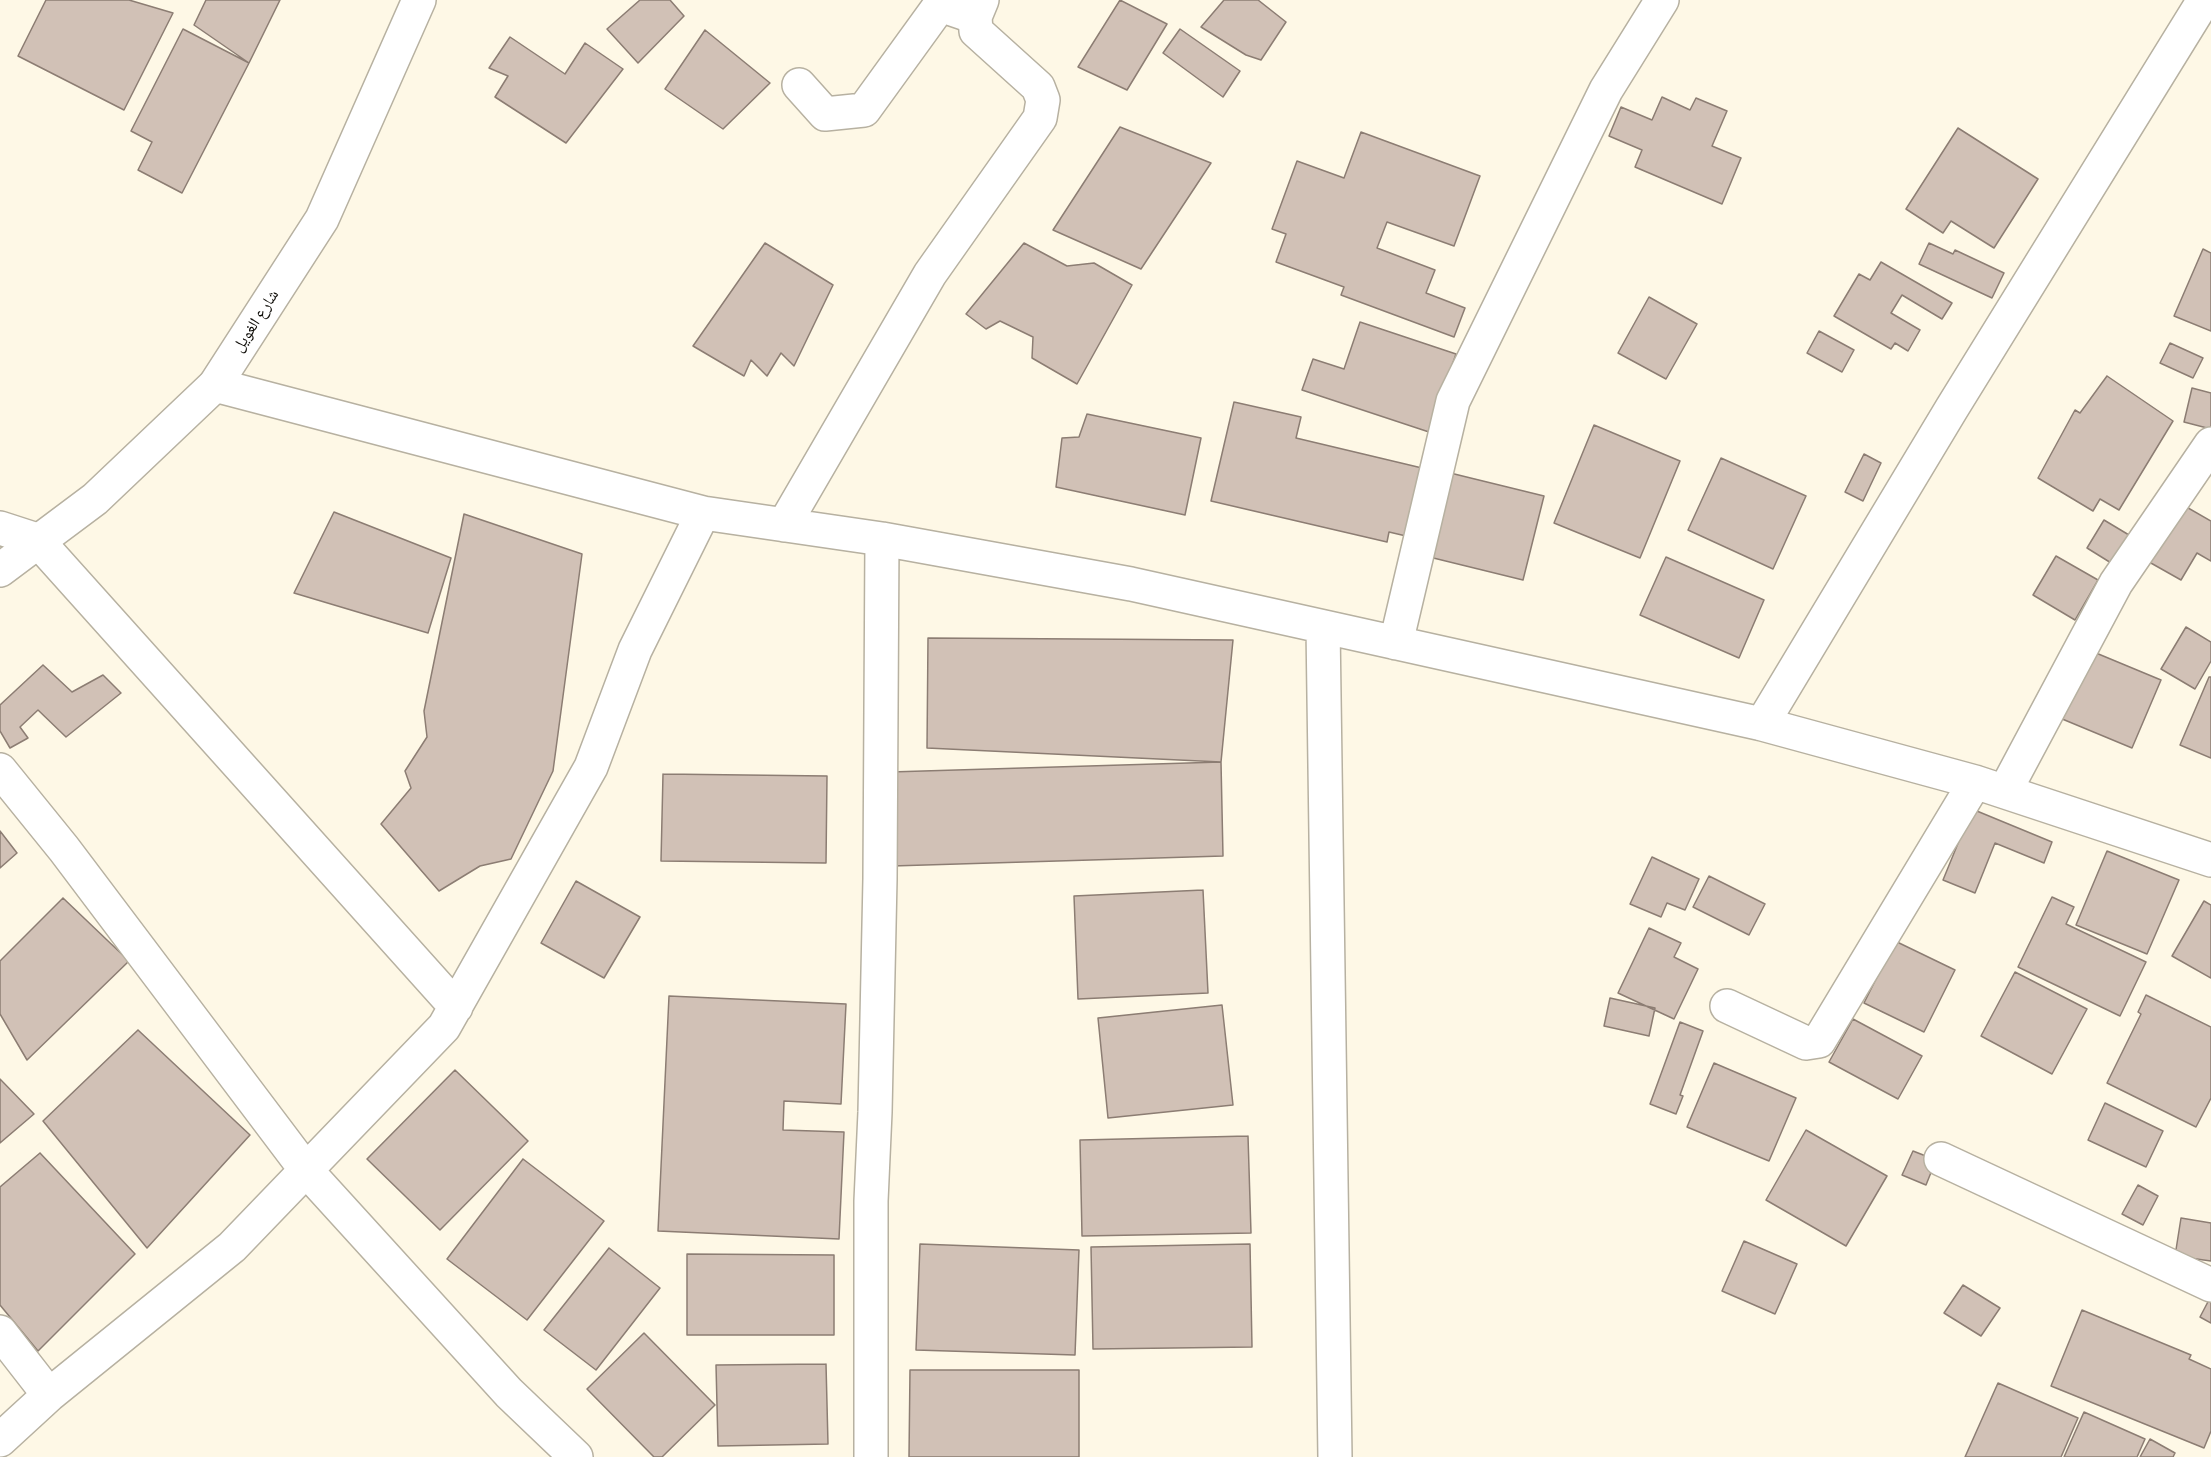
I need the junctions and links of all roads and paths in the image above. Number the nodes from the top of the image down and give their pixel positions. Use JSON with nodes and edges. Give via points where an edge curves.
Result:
{"nodes":[{"id":1,"x":419,"y":0,"type":"edge"},
{"id":2,"x":1662,"y":0,"type":"edge"},
{"id":3,"x":2205,"y":0,"type":"edge"},
{"id":4,"x":978,"y":8,"type":"edge"},
{"id":5,"x":799,"y":86,"type":"dead end"},
{"id":6,"x":215,"y":385,"type":"junction"},
{"id":7,"x":2211,"y":444,"type":"edge"},
{"id":8,"x":703,"y":513,"type":"junction"},
{"id":9,"x":784,"y":525,"type":"junction"},
{"id":10,"x":0,"y":528,"type":"edge"},
{"id":11,"x":882,"y":539,"type":"junction"},
{"id":12,"x":37,"y":540,"type":"junction"},
{"id":13,"x":0,"y":570,"type":"edge"},
{"id":14,"x":1323,"y":627,"type":"junction"},
{"id":15,"x":1396,"y":643,"type":"junction"},
{"id":16,"x":1762,"y":724,"type":"junction"},
{"id":17,"x":0,"y":770,"type":"edge"},
{"id":18,"x":1990,"y":787,"type":"junction"},
{"id":19,"x":2211,"y":860,"type":"edge"},
{"id":20,"x":1727,"y":1006,"type":"dead end"},
{"id":21,"x":456,"y":1007,"type":"junction"},
{"id":22,"x":1941,"y":1159,"type":"dead end"},
{"id":23,"x":306,"y":1170,"type":"junction"},
{"id":24,"x":2211,"y":1285,"type":"edge"},
{"id":25,"x":0,"y":1332,"type":"edge"},
{"id":26,"x":49,"y":1395,"type":"junction"},
{"id":27,"x":0,"y":1440,"type":"edge"},
{"id":28,"x":576,"y":1457,"type":"edge"},
{"id":29,"x":871,"y":1457,"type":"edge"},
{"id":30,"x":1335,"y":1457,"type":"edge"}],
"edges":[{"from":1,"to":6,"type":"street","name":"شارع الغويل","via":[[322,219]]},
{"from":2,"to":15,"type":"street","via":[[1606,90],[1453,401]]},
{"from":3,"to":16,"type":"street"},
{"from":4,"to":5,"type":"street","via":[[940,5],[864,110],[825,114]]},
{"from":4,"to":9,"type":"street","via":[[976,31],[1038,87],[1043,100],[1040,118],[930,274]]},
{"from":6,"to":8,"type":"street"},
{"from":6,"to":12,"type":"street","name":"شارع الغويل","via":[[95,499]]},
{"from":7,"to":18,"type":"street","via":[[2116,584]]},
{"from":8,"to":9,"type":"street"},
{"from":8,"to":21,"type":"street","via":[[635,650],[591,767]]},
{"from":9,"to":11,"type":"street"},
{"from":10,"to":12,"type":"street"},
{"from":11,"to":14,"type":"street","via":[[1131,584]]},
{"from":11,"to":29,"type":"street","via":[[879,926],[871,1201]]},
{"from":12,"to":13,"type":"street","name":"شارع الغويل"},
{"from":12,"to":21,"type":"street"},
{"from":14,"to":15,"type":"street"},
{"from":14,"to":30,"type":"street"},
{"from":15,"to":16,"type":"street"},
{"from":16,"to":18,"type":"street"},
{"from":17,"to":23,"type":"street"},
{"from":18,"to":19,"type":"street"},
{"from":18,"to":20,"type":"street","via":[[1819,1041],[1806,1043]]},
{"from":21,"to":23,"type":"street","via":[[444,1027]]},
{"from":22,"to":24,"type":"street"},
{"from":23,"to":26,"type":"street","via":[[232,1247]]},
{"from":23,"to":28,"type":"street","via":[[509,1393]]},
{"from":25,"to":26,"type":"street"},
{"from":26,"to":27,"type":"street"}]}
